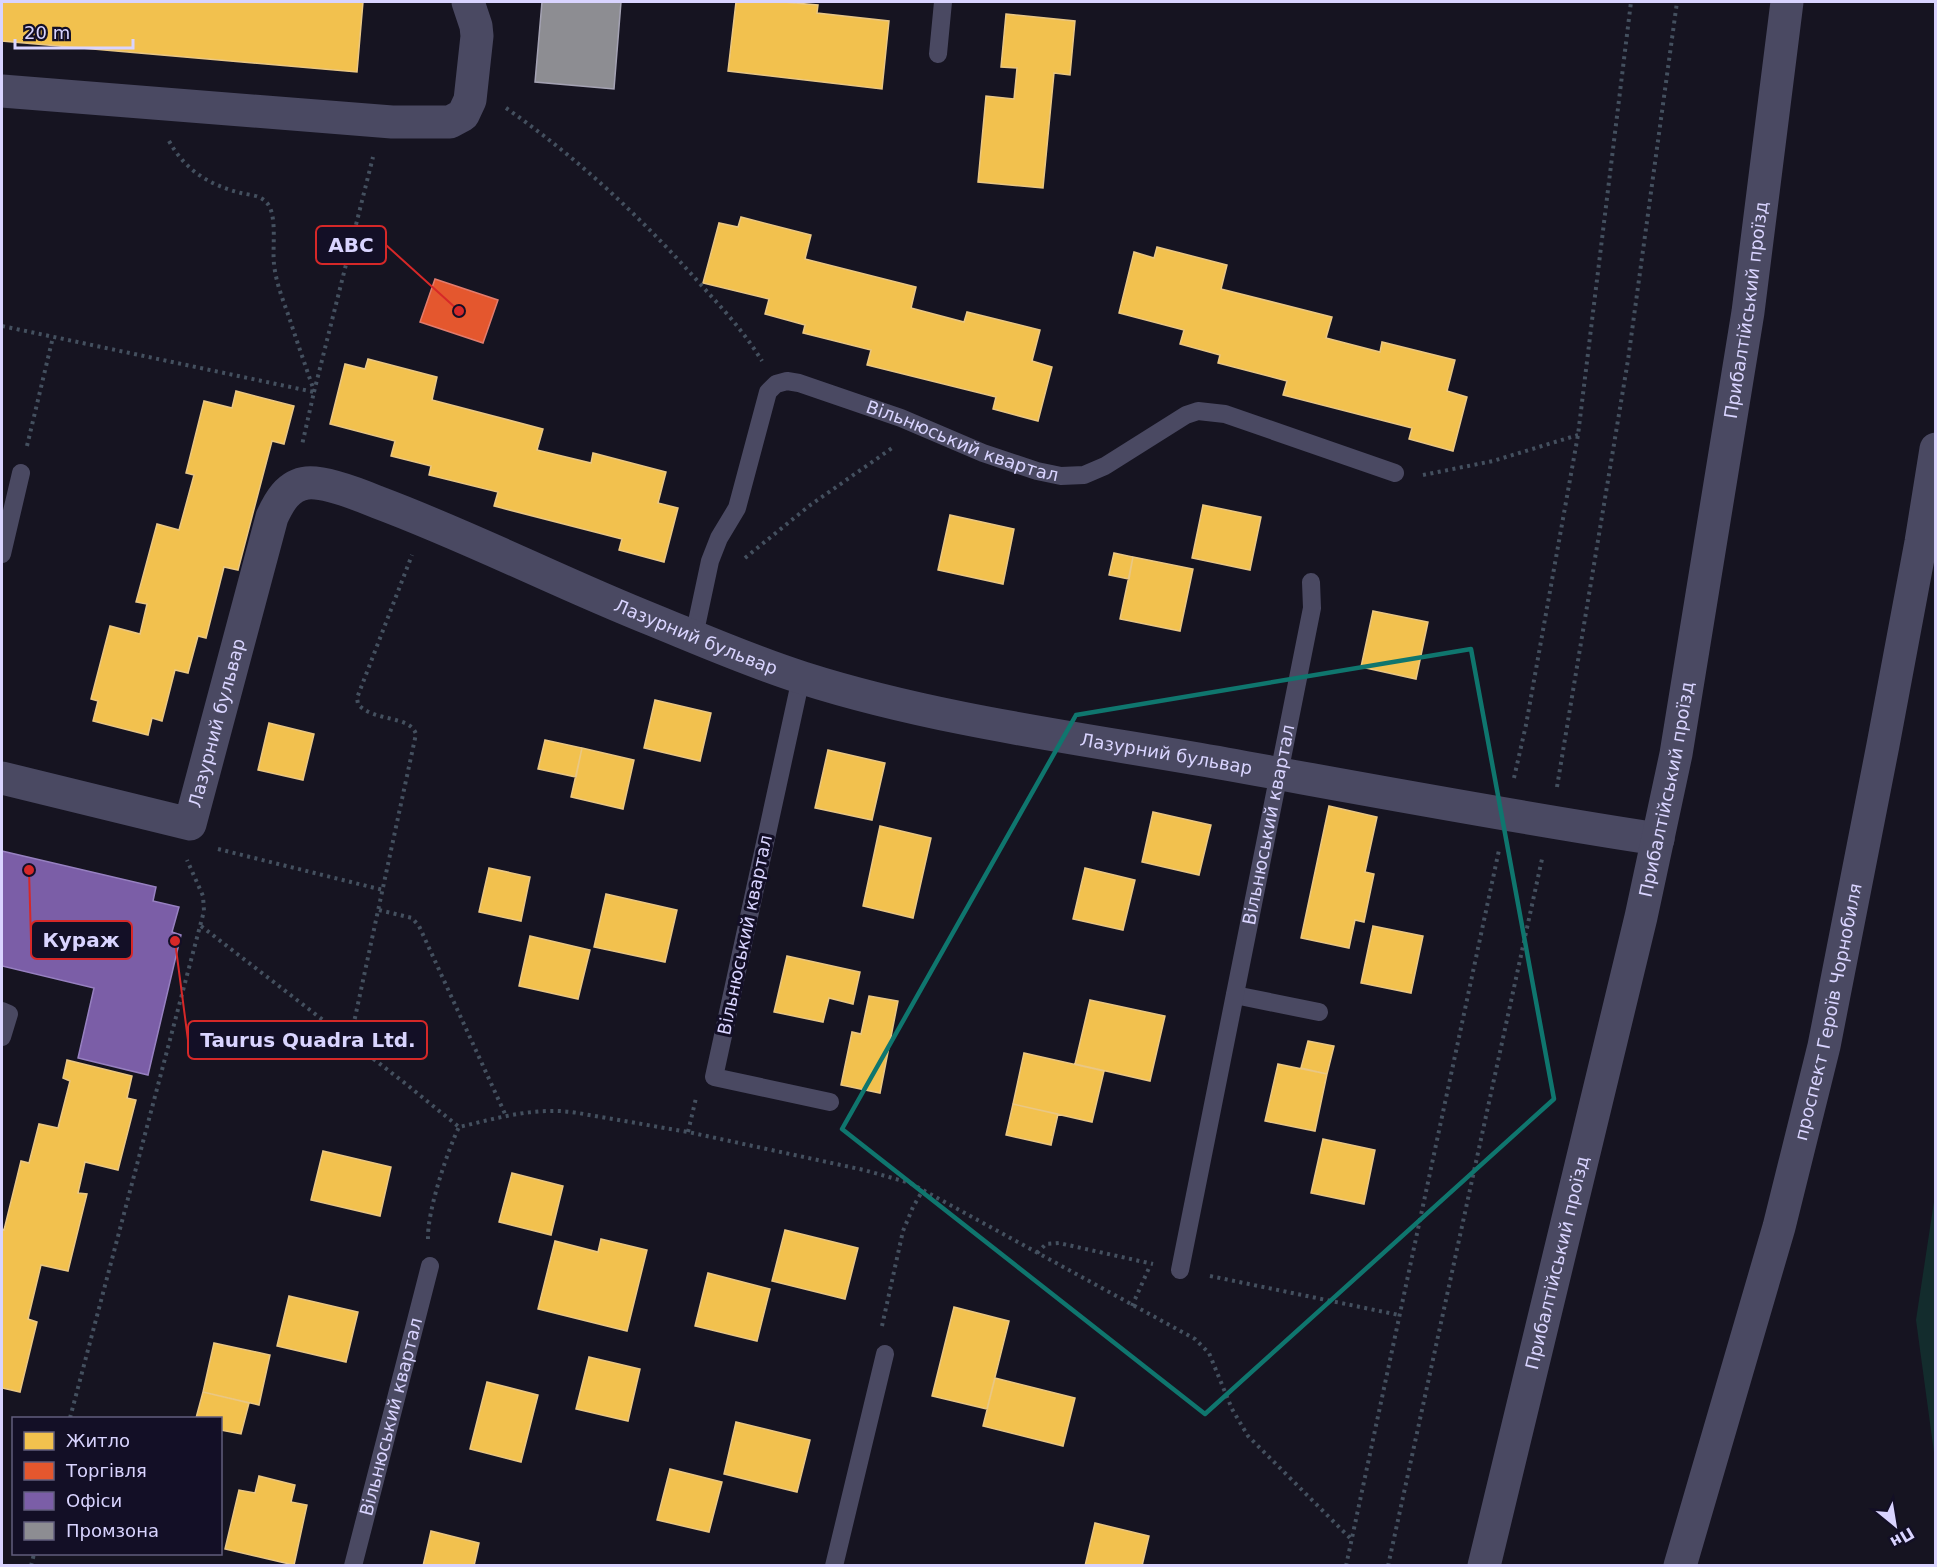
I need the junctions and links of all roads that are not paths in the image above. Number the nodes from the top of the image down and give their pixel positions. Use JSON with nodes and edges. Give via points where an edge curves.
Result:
{"nodes":[{"id":1,"x":468,"y":2,"type":"edge"},
{"id":2,"x":943,"y":2,"type":"edge"},
{"id":3,"x":1787,"y":2,"type":"edge"},
{"id":4,"x":938,"y":54,"type":"dead end"},
{"id":5,"x":2,"y":91,"type":"edge"},
{"id":6,"x":1935,"y":449,"type":"edge"},
{"id":7,"x":21,"y":473,"type":"road end"},
{"id":8,"x":1395,"y":473,"type":"road end"},
{"id":9,"x":2,"y":554,"type":"edge"},
{"id":10,"x":1311,"y":582,"type":"dead end"},
{"id":11,"x":694,"y":636,"type":"junction"},
{"id":12,"x":801,"y":678,"type":"junction"},
{"id":13,"x":1279,"y":773,"type":"junction"},
{"id":14,"x":2,"y":778,"type":"edge"},
{"id":15,"x":1658,"y":839,"type":"junction"},
{"id":16,"x":1235,"y":995,"type":"junction"},
{"id":17,"x":2,"y":1011,"type":"edge"},
{"id":18,"x":1319,"y":1012,"type":"dead end"},
{"id":19,"x":2,"y":1037,"type":"edge"},
{"id":20,"x":830,"y":1102,"type":"dead end"},
{"id":21,"x":430,"y":1266,"type":"road end"},
{"id":22,"x":1180,"y":1270,"type":"road end"},
{"id":23,"x":885,"y":1354,"type":"road end"},
{"id":24,"x":354,"y":1566,"type":"edge"},
{"id":25,"x":834,"y":1566,"type":"edge"},
{"id":26,"x":1484,"y":1566,"type":"edge"},
{"id":27,"x":1680,"y":1566,"type":"edge"}],
"edges":[{"from":1,"to":5,"type":"street","via":[[477,36],[471,88],[467,109],[450,122],[375,121]]},
{"from":2,"to":4,"type":"lane"},
{"from":3,"to":15,"type":"street","name":"Прибалтійський проїзд","via":[[1745,335],[1687,691]]},
{"from":6,"to":27,"type":"street","name":"проспект Героїв Чорнобиля","via":[[1921,542],[1824,1046],[1779,1227]]},
{"from":7,"to":9,"type":"lane"},
{"from":8,"to":11,"type":"lane","name":"Вільнюський квартал","via":[[1225,414],[1198,411],[1106,466],[1084,475],[1060,476],[983,453],[923,427],[787,381],[768,392],[737,508],[714,548]]},
{"from":10,"to":13,"type":"lane","name":"Вільнюський квартал","via":[[1312,608]]},
{"from":11,"to":12,"type":"street","name":"Лазурний бульвар"},
{"from":11,"to":14,"type":"street","name":"Лазурний бульвар","via":[[363,496],[306,483],[291,489],[272,517],[188,833]]},
{"from":12,"to":13,"type":"street","name":"Лазурний бульвар","via":[[952,715]]},
{"from":12,"to":20,"type":"lane","name":"Вільнюський квартал","via":[[714,1077]]},
{"from":13,"to":15,"type":"street","name":"Лазурний бульвар"},
{"from":13,"to":16,"type":"lane","name":"Вільнюський квартал"},
{"from":15,"to":26,"type":"street","name":"Прибалтійський проїзд"},
{"from":16,"to":18,"type":"lane"},
{"from":16,"to":22,"type":"lane","name":"Вільнюський квартал"},
{"from":17,"to":19,"type":"lane","via":[[9,1014]]},
{"from":21,"to":24,"type":"lane","name":"Вільнюський квартал"},
{"from":23,"to":25,"type":"lane"}]}
